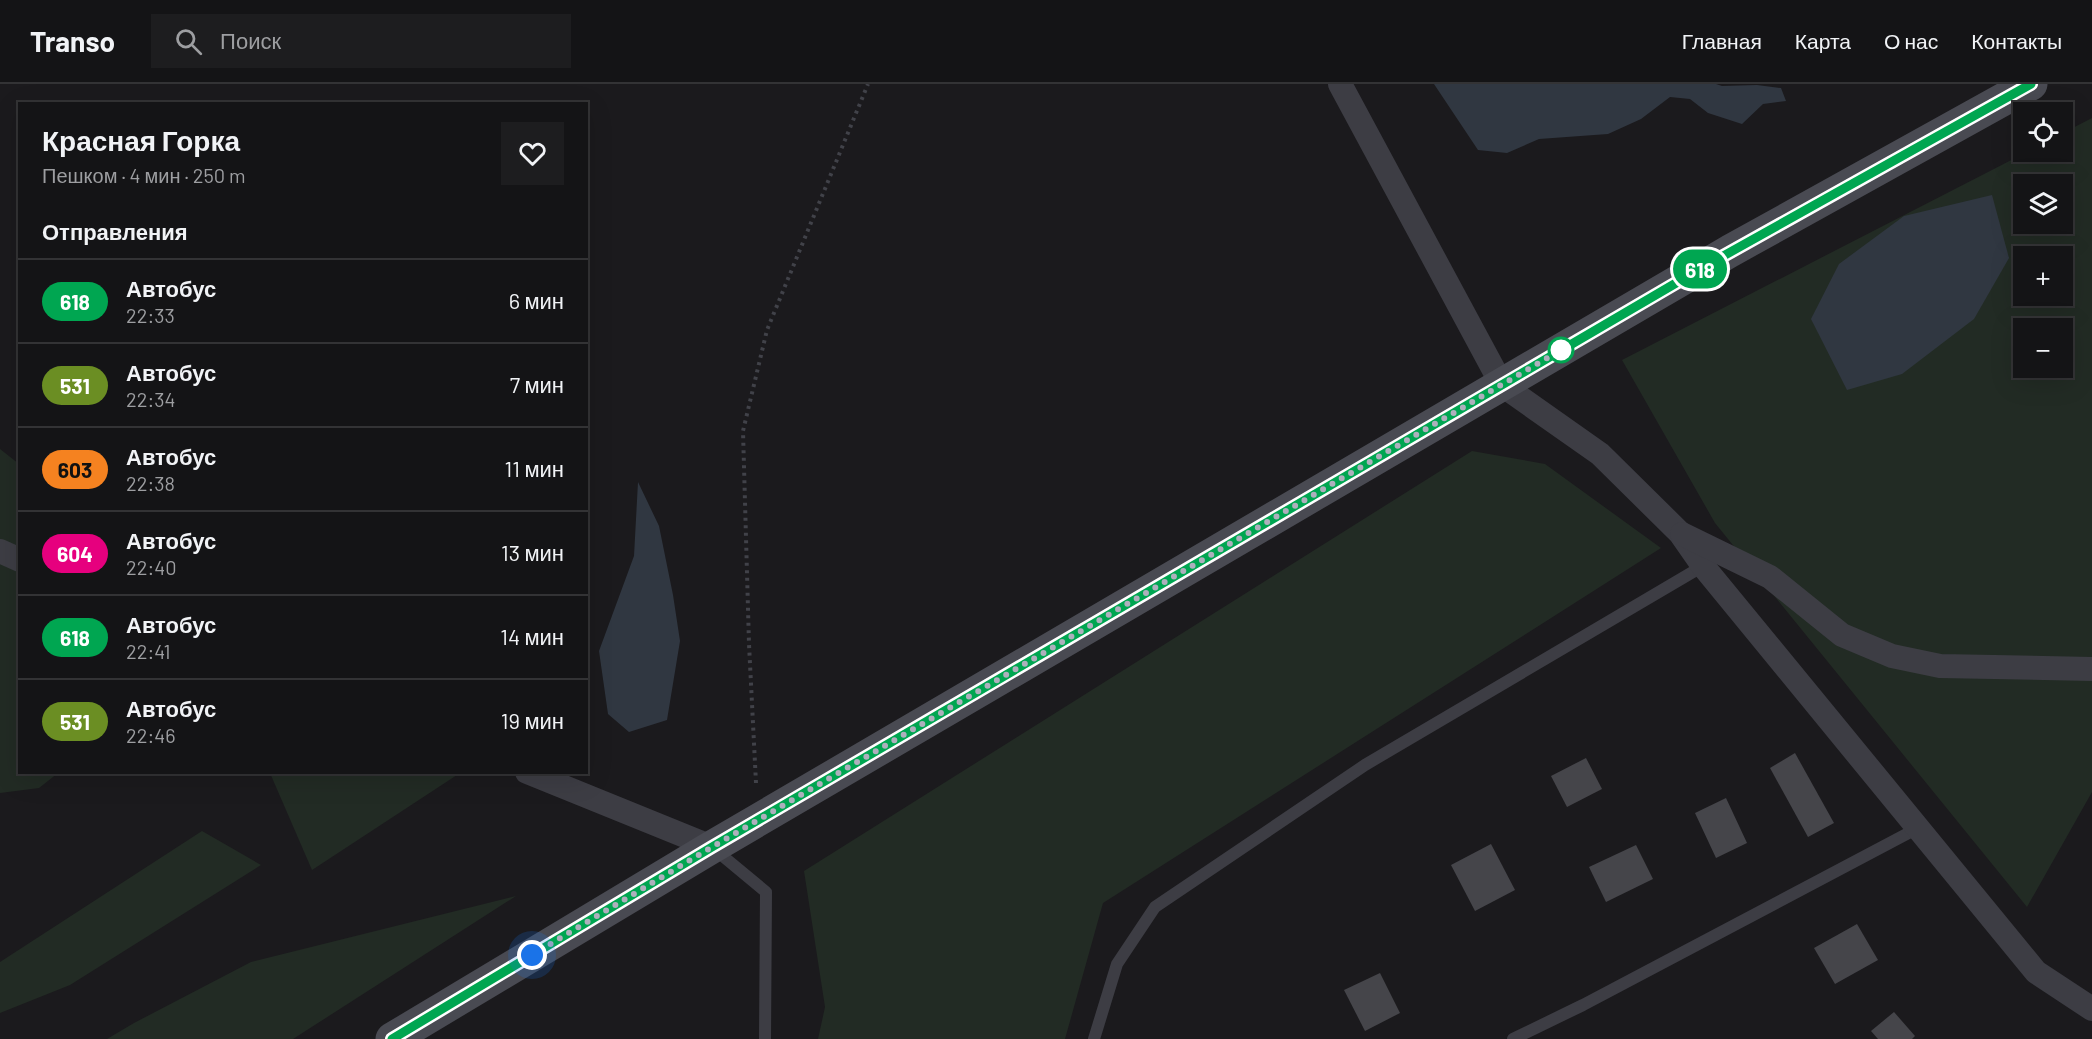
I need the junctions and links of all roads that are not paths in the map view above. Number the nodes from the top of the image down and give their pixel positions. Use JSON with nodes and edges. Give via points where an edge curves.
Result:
{"nodes":[{"id":1,"x":1340,"y":84,"type":"edge"},
{"id":2,"x":2031,"y":84,"type":"edge"},
{"id":3,"x":1502,"y":385,"type":"junction"},
{"id":4,"x":1680,"y":533,"type":"junction"},
{"id":5,"x":0,"y":551,"type":"edge"},
{"id":6,"x":18,"y":559,"type":"edge"},
{"id":7,"x":1703,"y":566,"type":"junction"},
{"id":8,"x":2092,"y":669,"type":"edge"},
{"id":9,"x":532,"y":774,"type":"edge"},
{"id":10,"x":1918,"y":828,"type":"junction"},
{"id":11,"x":712,"y":847,"type":"junction"},
{"id":12,"x":2092,"y":1009,"type":"edge"},
{"id":13,"x":392,"y":1039,"type":"edge"},
{"id":14,"x":765,"y":1039,"type":"edge"},
{"id":15,"x":1094,"y":1039,"type":"edge"},
{"id":16,"x":1513,"y":1039,"type":"edge"}],
"edges":[{"from":1,"to":3,"type":"street"},
{"from":2,"to":3,"type":"main road"},
{"from":3,"to":4,"type":"street","via":[[1600,454]]},
{"from":3,"to":11,"type":"main road"},
{"from":4,"to":7,"type":"street"},
{"from":4,"to":8,"type":"street","via":[[1770,577],[1842,635],[1892,656],[1940,666]]},
{"from":5,"to":6,"type":"street"},
{"from":7,"to":10,"type":"street"},
{"from":7,"to":15,"type":"lane","via":[[1365,765],[1155,907],[1117,964]]},
{"from":9,"to":11,"type":"street"},
{"from":10,"to":12,"type":"street","via":[[2036,972]]},
{"from":10,"to":16,"type":"lane"},
{"from":11,"to":13,"type":"main road"},
{"from":11,"to":14,"type":"lane","via":[[766,892]]}]}
